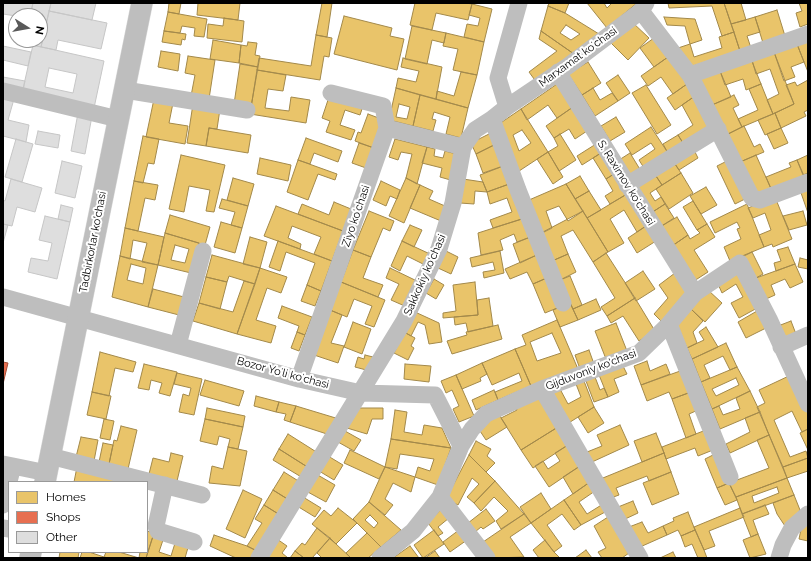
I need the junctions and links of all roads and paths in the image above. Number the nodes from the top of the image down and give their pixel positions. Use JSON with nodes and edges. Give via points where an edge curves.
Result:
{"nodes":[{"id":1,"x":142,"y":3,"type":"edge"},
{"id":2,"x":519,"y":3,"type":"edge"},
{"id":3,"x":644,"y":7,"type":"edge"},
{"id":4,"x":808,"y":34,"type":"edge"},
{"id":5,"x":558,"y":72,"type":"junction"},
{"id":6,"x":690,"y":75,"type":"junction"},
{"id":7,"x":125,"y":90,"type":"junction"},
{"id":8,"x":3,"y":91,"type":"edge"},
{"id":9,"x":331,"y":93,"type":"dead end"},
{"id":10,"x":507,"y":107,"type":"junction"},
{"id":11,"x":247,"y":110,"type":"dead end"},
{"id":12,"x":118,"y":119,"type":"junction"},
{"id":13,"x":492,"y":119,"type":"junction"},
{"id":14,"x":387,"y":128,"type":"junction"},
{"id":15,"x":718,"y":129,"type":"junction"},
{"id":16,"x":463,"y":146,"type":"junction"},
{"id":17,"x":808,"y":182,"type":"edge"},
{"id":18,"x":628,"y":185,"type":"junction"},
{"id":19,"x":203,"y":251,"type":"dead end"},
{"id":20,"x":695,"y":293,"type":"junction"},
{"id":21,"x":3,"y":297,"type":"edge"},
{"id":22,"x":563,"y":303,"type":"dead end"},
{"id":23,"x":78,"y":318,"type":"junction"},
{"id":24,"x":669,"y":324,"type":"junction"},
{"id":25,"x":808,"y":335,"type":"edge"},
{"id":26,"x":178,"y":345,"type":"junction"},
{"id":27,"x":781,"y":347,"type":"junction"},
{"id":28,"x":299,"y":378,"type":"junction"},
{"id":29,"x":542,"y":389,"type":"junction"},
{"id":30,"x":360,"y":393,"type":"junction"},
{"id":31,"x":808,"y":404,"type":"edge"},
{"id":32,"x":461,"y":446,"type":"junction"},
{"id":33,"x":8,"y":465,"type":"edge"},
{"id":34,"x":47,"y":470,"type":"edge"},
{"id":35,"x":730,"y":477,"type":"dead end"},
{"id":36,"x":134,"y":481,"type":"edge"},
{"id":37,"x":148,"y":483,"type":"edge"},
{"id":38,"x":165,"y":485,"type":"junction"},
{"id":39,"x":202,"y":495,"type":"dead end"},
{"id":40,"x":440,"y":497,"type":"junction"},
{"id":41,"x":3,"y":505,"type":"edge"},
{"id":42,"x":808,"y":514,"type":"edge"},
{"id":43,"x":194,"y":542,"type":"dead end"},
{"id":44,"x":259,"y":558,"type":"edge"},
{"id":45,"x":380,"y":558,"type":"edge"},
{"id":46,"x":487,"y":558,"type":"edge"},
{"id":47,"x":640,"y":558,"type":"edge"},
{"id":48,"x":779,"y":558,"type":"edge"}],
"edges":[{"from":1,"to":7,"type":"main road","name":"Tadbirkorlar ko'chasi"},
{"from":2,"to":10,"type":"street","via":[[498,78]]},
{"from":3,"to":5,"type":"street","name":"Marxamat koʻchasi"},
{"from":3,"to":6,"type":"street"},
{"from":4,"to":6,"type":"street"},
{"from":5,"to":10,"type":"street","name":"Marxamat koʻchasi"},
{"from":5,"to":18,"type":"street","name":"S. Raximov koʻchasi"},
{"from":6,"to":15,"type":"street"},
{"from":7,"to":11,"type":"street"},
{"from":7,"to":12,"type":"main road","name":"Tadbirkorlar ko'chasi"},
{"from":8,"to":12,"type":"street"},
{"from":9,"to":14,"type":"street","via":[[383,106]]},
{"from":10,"to":13,"type":"street","name":"Sakkokiy ko'chasi"},
{"from":12,"to":23,"type":"main road","name":"Tadbirkorlar ko'chasi"},
{"from":13,"to":16,"type":"street","name":"Sakkokiy ko'chasi","via":[[475,130]]},
{"from":13,"to":22,"type":"street"},
{"from":14,"to":16,"type":"street"},
{"from":14,"to":28,"type":"street","name":"Ziyo koʻchasi"},
{"from":15,"to":17,"type":"street","via":[[752,198],[760,200]]},
{"from":15,"to":18,"type":"street"},
{"from":16,"to":30,"type":"street","name":"Sakkokiy ko'chasi","via":[[453,203],[439,249],[404,321]]},
{"from":18,"to":20,"type":"street","name":"S. Raximov koʻchasi"},
{"from":19,"to":26,"type":"street"},
{"from":20,"to":24,"type":"street","name":"Gijduvoniy ko'chasi"},
{"from":20,"to":27,"type":"street","name":"Gijduvoniy ko'chasi","via":[[740,263]]},
{"from":21,"to":23,"type":"street","name":"Bozor Yoʻli koʻchasi"},
{"from":23,"to":26,"type":"street","name":"Bozor Yoʻli koʻchasi"},
{"from":23,"to":34,"type":"main road","name":"Tadbirkorlar ko'chasi"},
{"from":24,"to":29,"type":"street","name":"Gijduvoniy ko'chasi","via":[[639,353]]},
{"from":24,"to":35,"type":"street"},
{"from":25,"to":27,"type":"street"},
{"from":26,"to":28,"type":"street","name":"Bozor Yoʻli koʻchasi"},
{"from":27,"to":31,"type":"street","name":"Gijduvoniy ko'chasi"},
{"from":28,"to":30,"type":"street","name":"Bozor Yoʻli koʻchasi"},
{"from":29,"to":32,"type":"street","name":"Gijduvoniy ko'chasi","via":[[486,414]]},
{"from":29,"to":47,"type":"street"},
{"from":30,"to":32,"type":"street","name":"Bozor Yoʻli koʻchasi","via":[[435,395]]},
{"from":30,"to":44,"type":"street","name":"Sakkokiy ko'chasi"},
{"from":32,"to":40,"type":"street","name":"Gijduvoniy ko'chasi"},
{"from":33,"to":34,"type":"street"},
{"from":33,"to":41,"type":"street"},
{"from":34,"to":36,"type":"street"},
{"from":37,"to":38,"type":"street"},
{"from":38,"to":39,"type":"street"},
{"from":38,"to":43,"type":"street","via":[[156,526],[158,531]]},
{"from":40,"to":45,"type":"street","name":"Gijduvoniy ko'chasi","via":[[413,531]]},
{"from":40,"to":46,"type":"street"},
{"from":42,"to":48,"type":"street","via":[[792,528]]}]}
